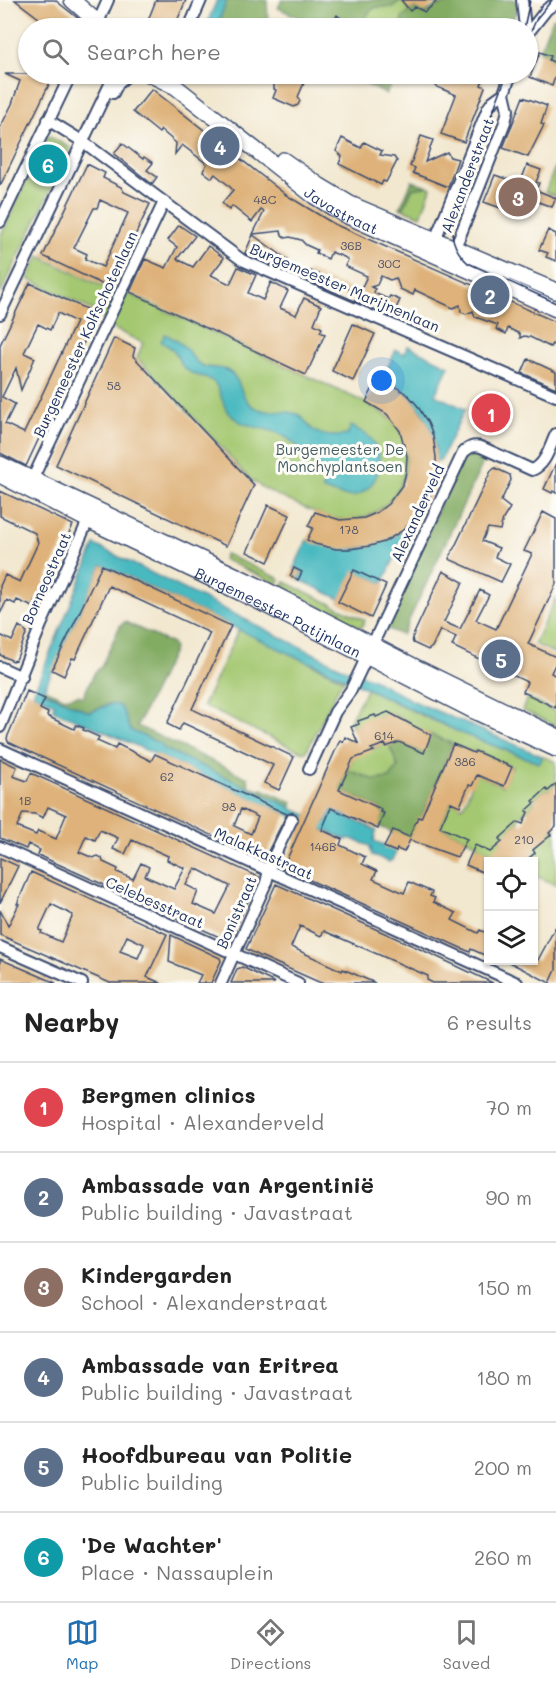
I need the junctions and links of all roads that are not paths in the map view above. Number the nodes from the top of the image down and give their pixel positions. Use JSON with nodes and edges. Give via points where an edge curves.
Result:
{"nodes":[{"id":1,"x":72,"y":0,"type":"edge"},
{"id":2,"x":108,"y":0,"type":"edge"},
{"id":3,"x":201,"y":0,"type":"edge"},
{"id":4,"x":522,"y":0,"type":"edge"},
{"id":5,"x":552,"y":6,"type":"edge"},
{"id":6,"x":91,"y":18,"type":"edge"},
{"id":7,"x":102,"y":18,"type":"edge"},
{"id":8,"x":193,"y":18,"type":"edge"},
{"id":9,"x":524,"y":18,"type":"edge"},
{"id":10,"x":538,"y":22,"type":"edge"},
{"id":11,"x":65,"y":84,"type":"edge"},
{"id":12,"x":110,"y":84,"type":"edge"},
{"id":13,"x":117,"y":84,"type":"edge"},
{"id":14,"x":170,"y":84,"type":"edge"},
{"id":15,"x":188,"y":84,"type":"edge"},
{"id":16,"x":507,"y":84,"type":"edge"},
{"id":17,"x":504,"y":93,"type":"junction"},
{"id":18,"x":48,"y":120,"type":"junction"},
{"id":19,"x":82,"y":141,"type":"junction"},
{"id":20,"x":164,"y":202,"type":"junction"},
{"id":21,"x":0,"y":222,"type":"edge"},
{"id":22,"x":435,"y":240,"type":"junction"},
{"id":23,"x":454,"y":248,"type":"junction"},
{"id":24,"x":440,"y":258,"type":"junction"},
{"id":25,"x":556,"y":291,"type":"edge"},
{"id":26,"x":556,"y":309,"type":"edge"},
{"id":27,"x":0,"y":314,"type":"edge"},
{"id":28,"x":556,"y":396,"type":"edge"},
{"id":29,"x":556,"y":434,"type":"edge"},
{"id":30,"x":0,"y":464,"type":"edge"},
{"id":31,"x":0,"y":475,"type":"edge"},
{"id":32,"x":32,"y":480,"type":"junction"},
{"id":33,"x":91,"y":514,"type":"junction"},
{"id":34,"x":366,"y":656,"type":"junction"},
{"id":35,"x":0,"y":667,"type":"edge"},
{"id":36,"x":22,"y":677,"type":"junction"},
{"id":37,"x":0,"y":727,"type":"edge"},
{"id":38,"x":556,"y":736,"type":"edge"},
{"id":39,"x":0,"y":749,"type":"edge"},
{"id":40,"x":556,"y":749,"type":"edge"},
{"id":41,"x":309,"y":769,"type":"dead end"},
{"id":42,"x":292,"y":819,"type":"dead end"},
{"id":43,"x":0,"y":848,"type":"edge"},
{"id":44,"x":270,"y":872,"type":"junction"},
{"id":45,"x":0,"y":947,"type":"edge"},
{"id":46,"x":234,"y":954,"type":"junction"},
{"id":47,"x":82,"y":983,"type":"edge"},
{"id":48,"x":221,"y":983,"type":"edge"},
{"id":49,"x":298,"y":983,"type":"edge"},
{"id":50,"x":517,"y":983,"type":"edge"}],
"edges":[{"from":1,"to":6,"type":"street"},
{"from":2,"to":7,"type":"street"},
{"from":3,"to":8,"type":"street"},
{"from":4,"to":9,"type":"street"},
{"from":5,"to":10,"type":"street"},
{"from":11,"to":18,"type":"street"},
{"from":12,"to":19,"type":"street"},
{"from":13,"to":19,"type":"street","via":[[98,123]]},
{"from":14,"to":24,"type":"street","name":"Javastraat","via":[[314,196],[374,229]]},
{"from":15,"to":22,"type":"street","name":"Javastraat","via":[[320,186],[350,204]]},
{"from":16,"to":17,"type":"street","name":"Alexanderstraat"},
{"from":17,"to":22,"type":"street","name":"Alexanderstraat","via":[[488,108]]},
{"from":17,"to":23,"type":"street","name":"Alexanderstraat","via":[[508,110],[505,122]]},
{"from":18,"to":19,"type":"street","name":"Burgemeester Marijnenlaan"},
{"from":18,"to":21,"type":"street"},
{"from":19,"to":20,"type":"street","name":"Burgemeester Marijnenlaan"},
{"from":19,"to":27,"type":"street"},
{"from":20,"to":28,"type":"street","name":"Burgemeester Marijnenlaan","via":[[243,261]]},
{"from":20,"to":32,"type":"street","name":"Burgemeester Kolfschotenlaan"},
{"from":22,"to":23,"type":"street","name":"Javastraat"},
{"from":22,"to":24,"type":"street","name":"Alexanderstraat"},
{"from":23,"to":24,"type":"street","name":"Alexanderstraat"},
{"from":23,"to":25,"type":"street","name":"Javastraat"},
{"from":24,"to":26,"type":"street","name":"Javastraat"},
{"from":29,"to":34,"type":"street","name":"Alexanderveld","via":[[542,462],[532,470],[481,447],[468,447]]},
{"from":30,"to":32,"type":"street","name":"Burgemeester Patijnlaan"},
{"from":31,"to":33,"type":"street","name":"Burgemeester Patijnlaan"},
{"from":32,"to":33,"type":"street","name":"Burgemeester Patijnlaan"},
{"from":33,"to":34,"type":"street","name":"Burgemeester Patijnlaan","via":[[258,586]]},
{"from":33,"to":36,"type":"street","name":"Borneostraat"},
{"from":34,"to":38,"type":"street","name":"Burgemeester Patijnlaan","via":[[417,668]]},
{"from":34,"to":40,"type":"street","name":"Burgemeester Patijnlaan"},
{"from":34,"to":41,"type":"street"},
{"from":35,"to":36,"type":"street"},
{"from":36,"to":37,"type":"street","name":"Borneostraat"},
{"from":39,"to":44,"type":"street","name":"Malakkastraat"},
{"from":42,"to":44,"type":"street","name":"Bonistraat"},
{"from":43,"to":46,"type":"street","name":"Celebesstraat"},
{"from":44,"to":46,"type":"street","name":"Bonistraat"},
{"from":44,"to":50,"type":"street","name":"Malakkastraat"},
{"from":45,"to":47,"type":"street"},
{"from":46,"to":48,"type":"street","name":"Bonistraat"},
{"from":46,"to":49,"type":"street","name":"Celebesstraat"}]}
